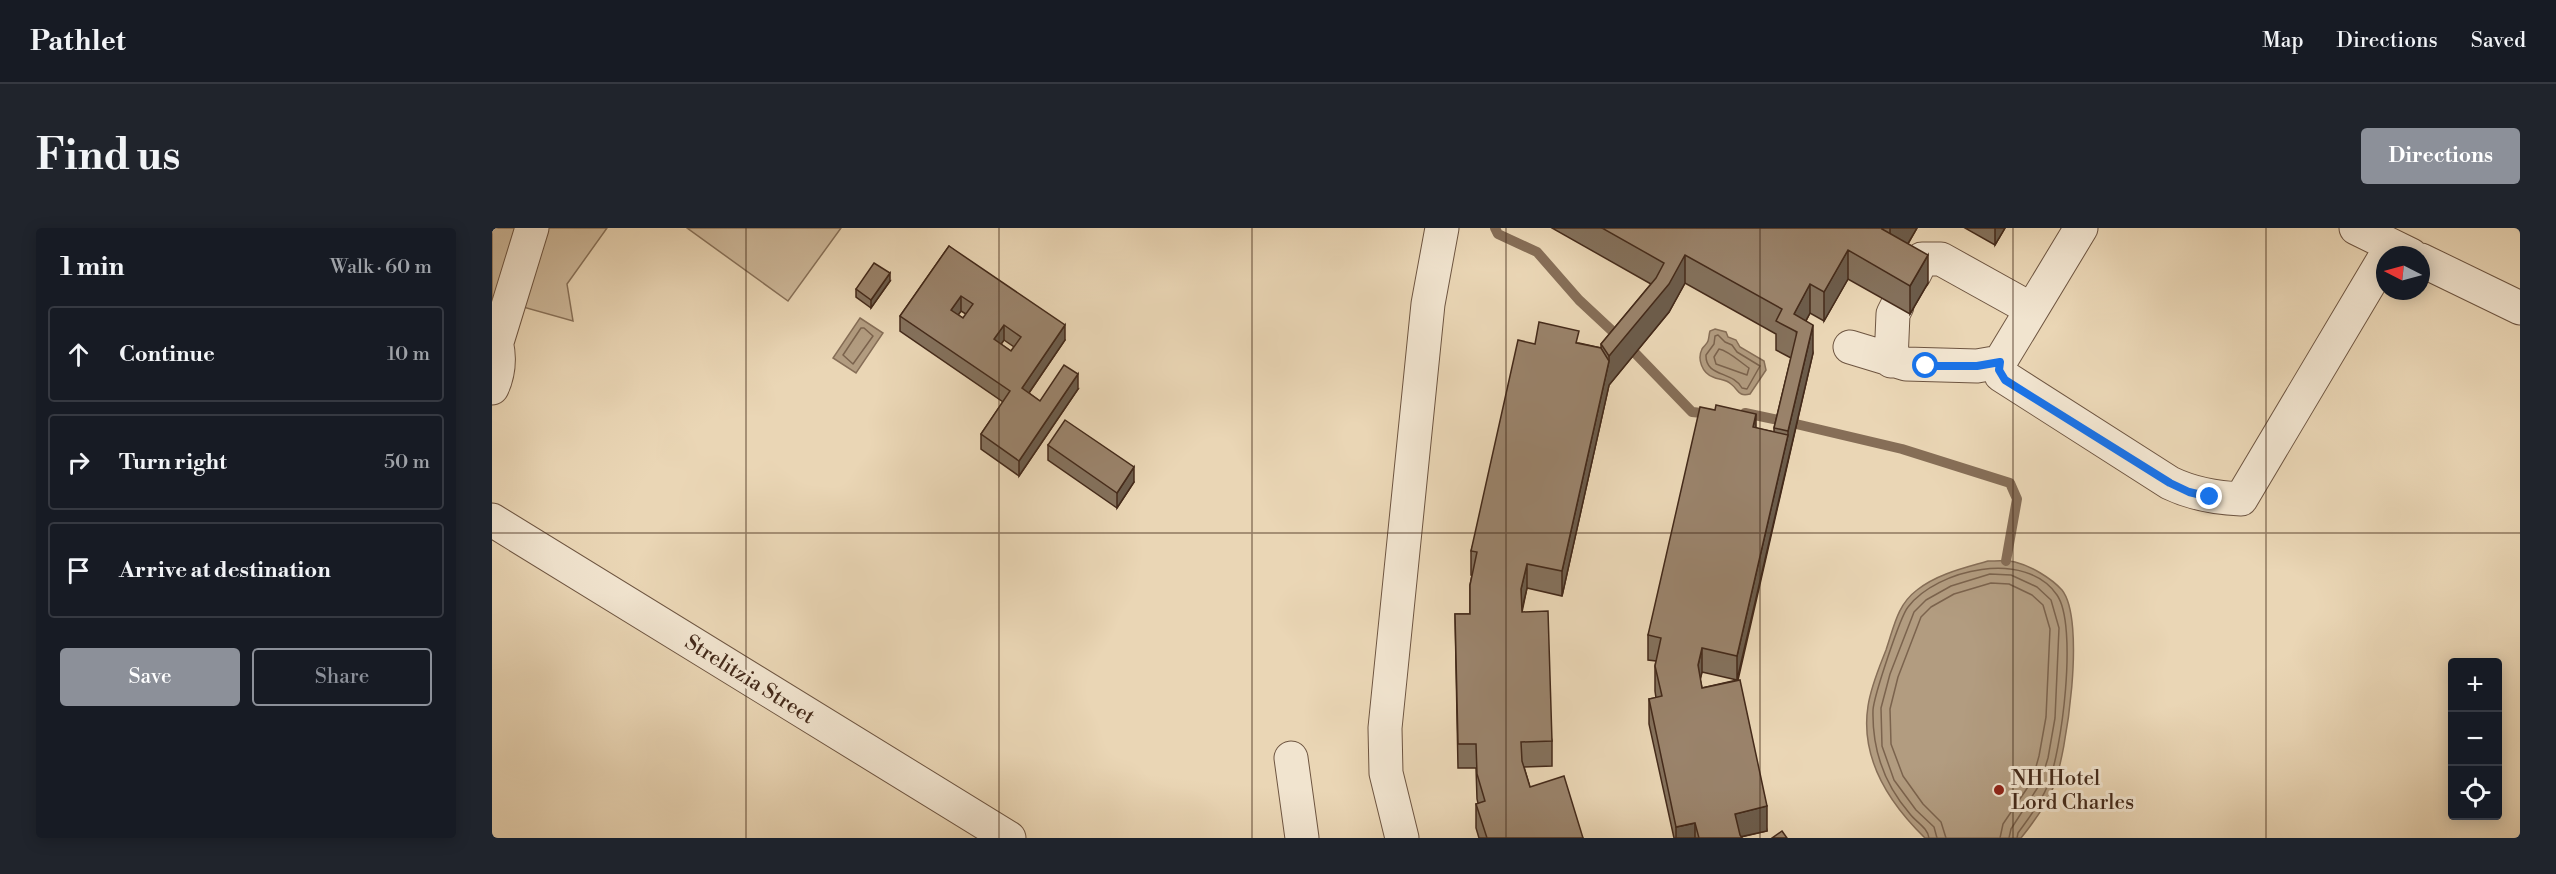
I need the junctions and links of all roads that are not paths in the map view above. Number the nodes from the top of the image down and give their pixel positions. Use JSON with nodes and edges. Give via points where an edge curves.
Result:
{"nodes":[{"id":1,"x":532,"y":228,"type":"edge"},
{"id":2,"x":1442,"y":228,"type":"edge"},
{"id":3,"x":2081,"y":228,"type":"edge"},
{"id":4,"x":2356,"y":228,"type":"edge"},
{"id":5,"x":2383,"y":246,"type":"edge"},
{"id":6,"x":2430,"y":264,"type":"edge"},
{"id":7,"x":1914,"y":275,"type":"edge"},
{"id":8,"x":2376,"y":282,"type":"edge"},
{"id":9,"x":1897,"y":306,"type":"edge"},
{"id":10,"x":2520,"y":308,"type":"edge"},
{"id":11,"x":2031,"y":309,"type":"junction"},
{"id":12,"x":495,"y":336,"type":"edge"},
{"id":13,"x":1850,"y":347,"type":"dead end"},
{"id":14,"x":1891,"y":361,"type":"junction"},
{"id":15,"x":2000,"y":362,"type":"junction"},
{"id":16,"x":492,"y":388,"type":"edge"},
{"id":17,"x":492,"y":520,"type":"edge"},
{"id":18,"x":1291,"y":758,"type":"dead end"},
{"id":19,"x":1009,"y":838,"type":"edge"},
{"id":20,"x":1302,"y":838,"type":"edge"},
{"id":21,"x":1402,"y":838,"type":"edge"}],
"edges":[{"from":1,"to":12,"type":"street"},
{"from":2,"to":21,"type":"street","via":[[1428,304],[1385,728],[1386,772]]},
{"from":3,"to":11,"type":"street"},
{"from":4,"to":5,"type":"street"},
{"from":6,"to":10,"type":"street"},
{"from":7,"to":11,"type":"street","via":[[1922,259],[1941,259]]},
{"from":8,"to":15,"type":"street","via":[[2241,499],[2210,497],[2170,483],[2005,380],[1999,370]]},
{"from":9,"to":14,"type":"street","via":[[1893,314]]},
{"from":11,"to":15,"type":"street"},
{"from":12,"to":16,"type":"street","via":[[498,363]]},
{"from":13,"to":14,"type":"street"},
{"from":14,"to":15,"type":"street","via":[[1926,366]]},
{"from":17,"to":19,"type":"street","name":"Strelitzia Street"},
{"from":18,"to":20,"type":"street"}]}
